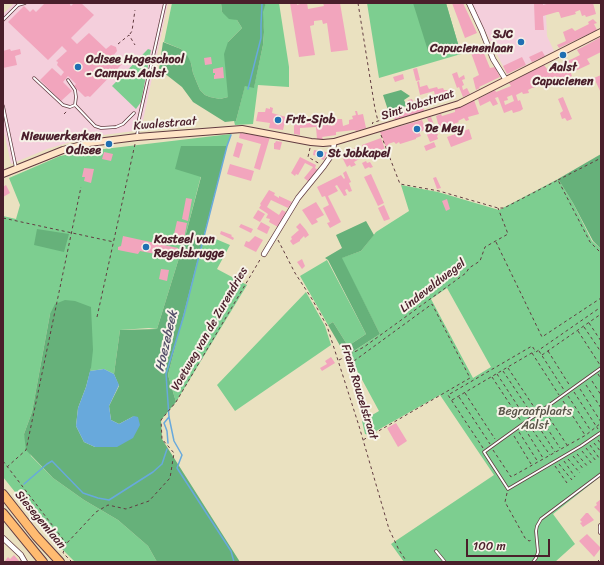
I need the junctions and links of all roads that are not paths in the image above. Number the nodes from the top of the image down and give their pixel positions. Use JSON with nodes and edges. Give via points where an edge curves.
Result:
{"nodes":[{"id":1,"x":25,"y":3,"type":"edge"},
{"id":2,"x":165,"y":3,"type":"edge"},
{"id":3,"x":469,"y":3,"type":"edge"},
{"id":4,"x":3,"y":20,"type":"edge"},
{"id":5,"x":601,"y":32,"type":"edge"},
{"id":6,"x":34,"y":78,"type":"dead end"},
{"id":7,"x":68,"y":80,"type":"dead end"},
{"id":8,"x":506,"y":80,"type":"junction"},
{"id":9,"x":3,"y":106,"type":"edge"},
{"id":10,"x":75,"y":106,"type":"junction"},
{"id":11,"x":134,"y":114,"type":"dead end"},
{"id":12,"x":137,"y":137,"type":"junction"},
{"id":13,"x":334,"y":142,"type":"junction"},
{"id":14,"x":16,"y":168,"type":"junction"},
{"id":15,"x":3,"y":174,"type":"edge"},
{"id":16,"x":264,"y":254,"type":"road end"},
{"id":17,"x":601,"y":367,"type":"edge"},
{"id":18,"x":601,"y":434,"type":"edge"},
{"id":19,"x":601,"y":474,"type":"edge"},
{"id":20,"x":3,"y":494,"type":"edge"},
{"id":21,"x":3,"y":513,"type":"edge"},
{"id":22,"x":601,"y":526,"type":"edge"},
{"id":23,"x":601,"y":532,"type":"edge"},
{"id":24,"x":3,"y":538,"type":"edge"},
{"id":25,"x":436,"y":551,"type":"dead end"},
{"id":26,"x":25,"y":562,"type":"edge"},
{"id":27,"x":44,"y":562,"type":"edge"},
{"id":28,"x":60,"y":562,"type":"edge"},
{"id":29,"x":445,"y":562,"type":"edge"},
{"id":30,"x":533,"y":562,"type":"edge"}],
"edges":[{"from":1,"to":4,"type":"lane","via":[[18,5]]},
{"from":2,"to":12,"type":"lane"},
{"from":3,"to":8,"type":"street","via":[[493,59]]},
{"from":5,"to":8,"type":"street","name":"Sint Jobstraat"},
{"from":6,"to":10,"type":"lane","via":[[63,105],[70,108]]},
{"from":7,"to":10,"type":"lane","via":[[75,90]]},
{"from":8,"to":13,"type":"street","name":"Sint Jobstraat","via":[[459,104]]},
{"from":9,"to":14,"type":"lane"},
{"from":10,"to":11,"type":"lane","via":[[90,122],[101,128],[116,127]]},
{"from":12,"to":13,"type":"street","name":"Kwalestraat","via":[[242,129],[311,142]]},
{"from":12,"to":14,"type":"street","name":"Kwalestraat","via":[[82,145]]},
{"from":13,"to":16,"type":"street","via":[[333,153],[298,198]]},
{"from":14,"to":15,"type":"street","name":"Kwalestraat"},
{"from":17,"to":18,"type":"lane","via":[[484,452],[508,489]]},
{"from":19,"to":30,"type":"lane","via":[[542,519],[537,526],[538,552]]},
{"from":20,"to":28,"type":"highway","name":"Siesegemlaan"},
{"from":21,"to":27,"type":"highway","name":"Siesegemlaan"},
{"from":22,"to":23,"type":"street"},
{"from":24,"to":26,"type":"street"},
{"from":25,"to":29,"type":"lane"}]}
